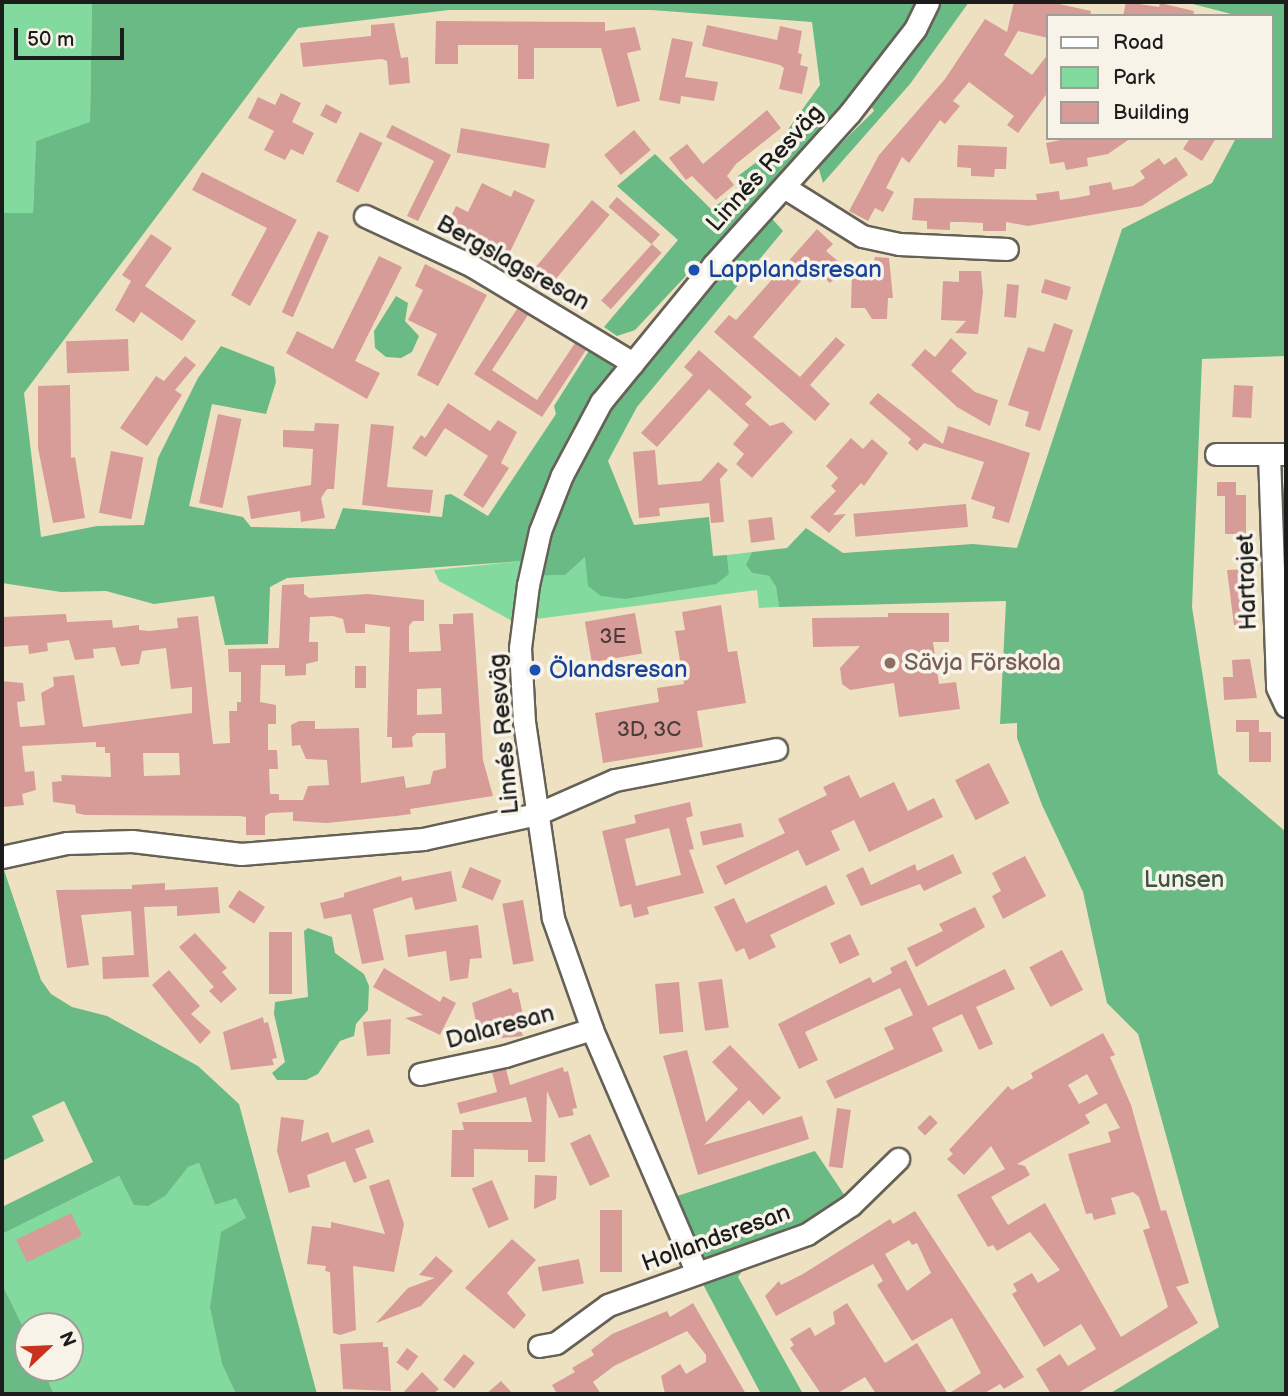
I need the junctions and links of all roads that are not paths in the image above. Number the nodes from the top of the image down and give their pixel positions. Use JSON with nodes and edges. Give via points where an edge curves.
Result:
{"nodes":[{"id":1,"x":928,"y":2,"type":"edge"},
{"id":2,"x":784,"y":187,"type":"junction"},
{"id":3,"x":365,"y":216,"type":"dead end"},
{"id":4,"x":1007,"y":249,"type":"dead end"},
{"id":5,"x":633,"y":363,"type":"junction"},
{"id":6,"x":1216,"y":454,"type":"dead end"},
{"id":7,"x":1278,"y":454,"type":"edge"},
{"id":8,"x":1286,"y":706,"type":"edge"},
{"id":9,"x":776,"y":749,"type":"dead end"},
{"id":10,"x":537,"y":814,"type":"junction"},
{"id":11,"x":2,"y":857,"type":"edge"},
{"id":12,"x":592,"y":1029,"type":"junction"},
{"id":13,"x":420,"y":1074,"type":"dead end"},
{"id":14,"x":898,"y":1159,"type":"dead end"},
{"id":15,"x":696,"y":1271,"type":"junction"},
{"id":16,"x":539,"y":1346,"type":"dead end"}],
"edges":[{"from":1,"to":2,"type":"street","name":"Linnés Resväg","via":[[907,39]]},
{"from":2,"to":4,"type":"street","via":[[862,236],[899,244]]},
{"from":2,"to":5,"type":"street","name":"Linnés Resväg"},
{"from":3,"to":5,"type":"street","name":"Bergslagsresan","via":[[472,266]]},
{"from":5,"to":10,"type":"street","name":"Linnés Resväg","via":[[574,446],[540,531],[528,585],[520,648]]},
{"from":6,"to":7,"type":"street"},
{"from":7,"to":8,"type":"street","name":"Hartrajet","via":[[1277,687]]},
{"from":9,"to":10,"type":"street","via":[[615,780]]},
{"from":10,"to":11,"type":"street","via":[[423,839],[314,851],[241,854],[132,841],[67,843]]},
{"from":10,"to":12,"type":"street","name":"Linnés Resväg","via":[[553,918]]},
{"from":12,"to":13,"type":"street","name":"Dalaresan","via":[[505,1056]]},
{"from":12,"to":15,"type":"street","name":"Linnés Resväg"},
{"from":14,"to":15,"type":"street","name":"Hollandsresan","via":[[851,1205],[807,1234],[752,1257]]},
{"from":15,"to":16,"type":"street","name":"Hollandsresan","via":[[608,1305],[556,1343]]}]}
